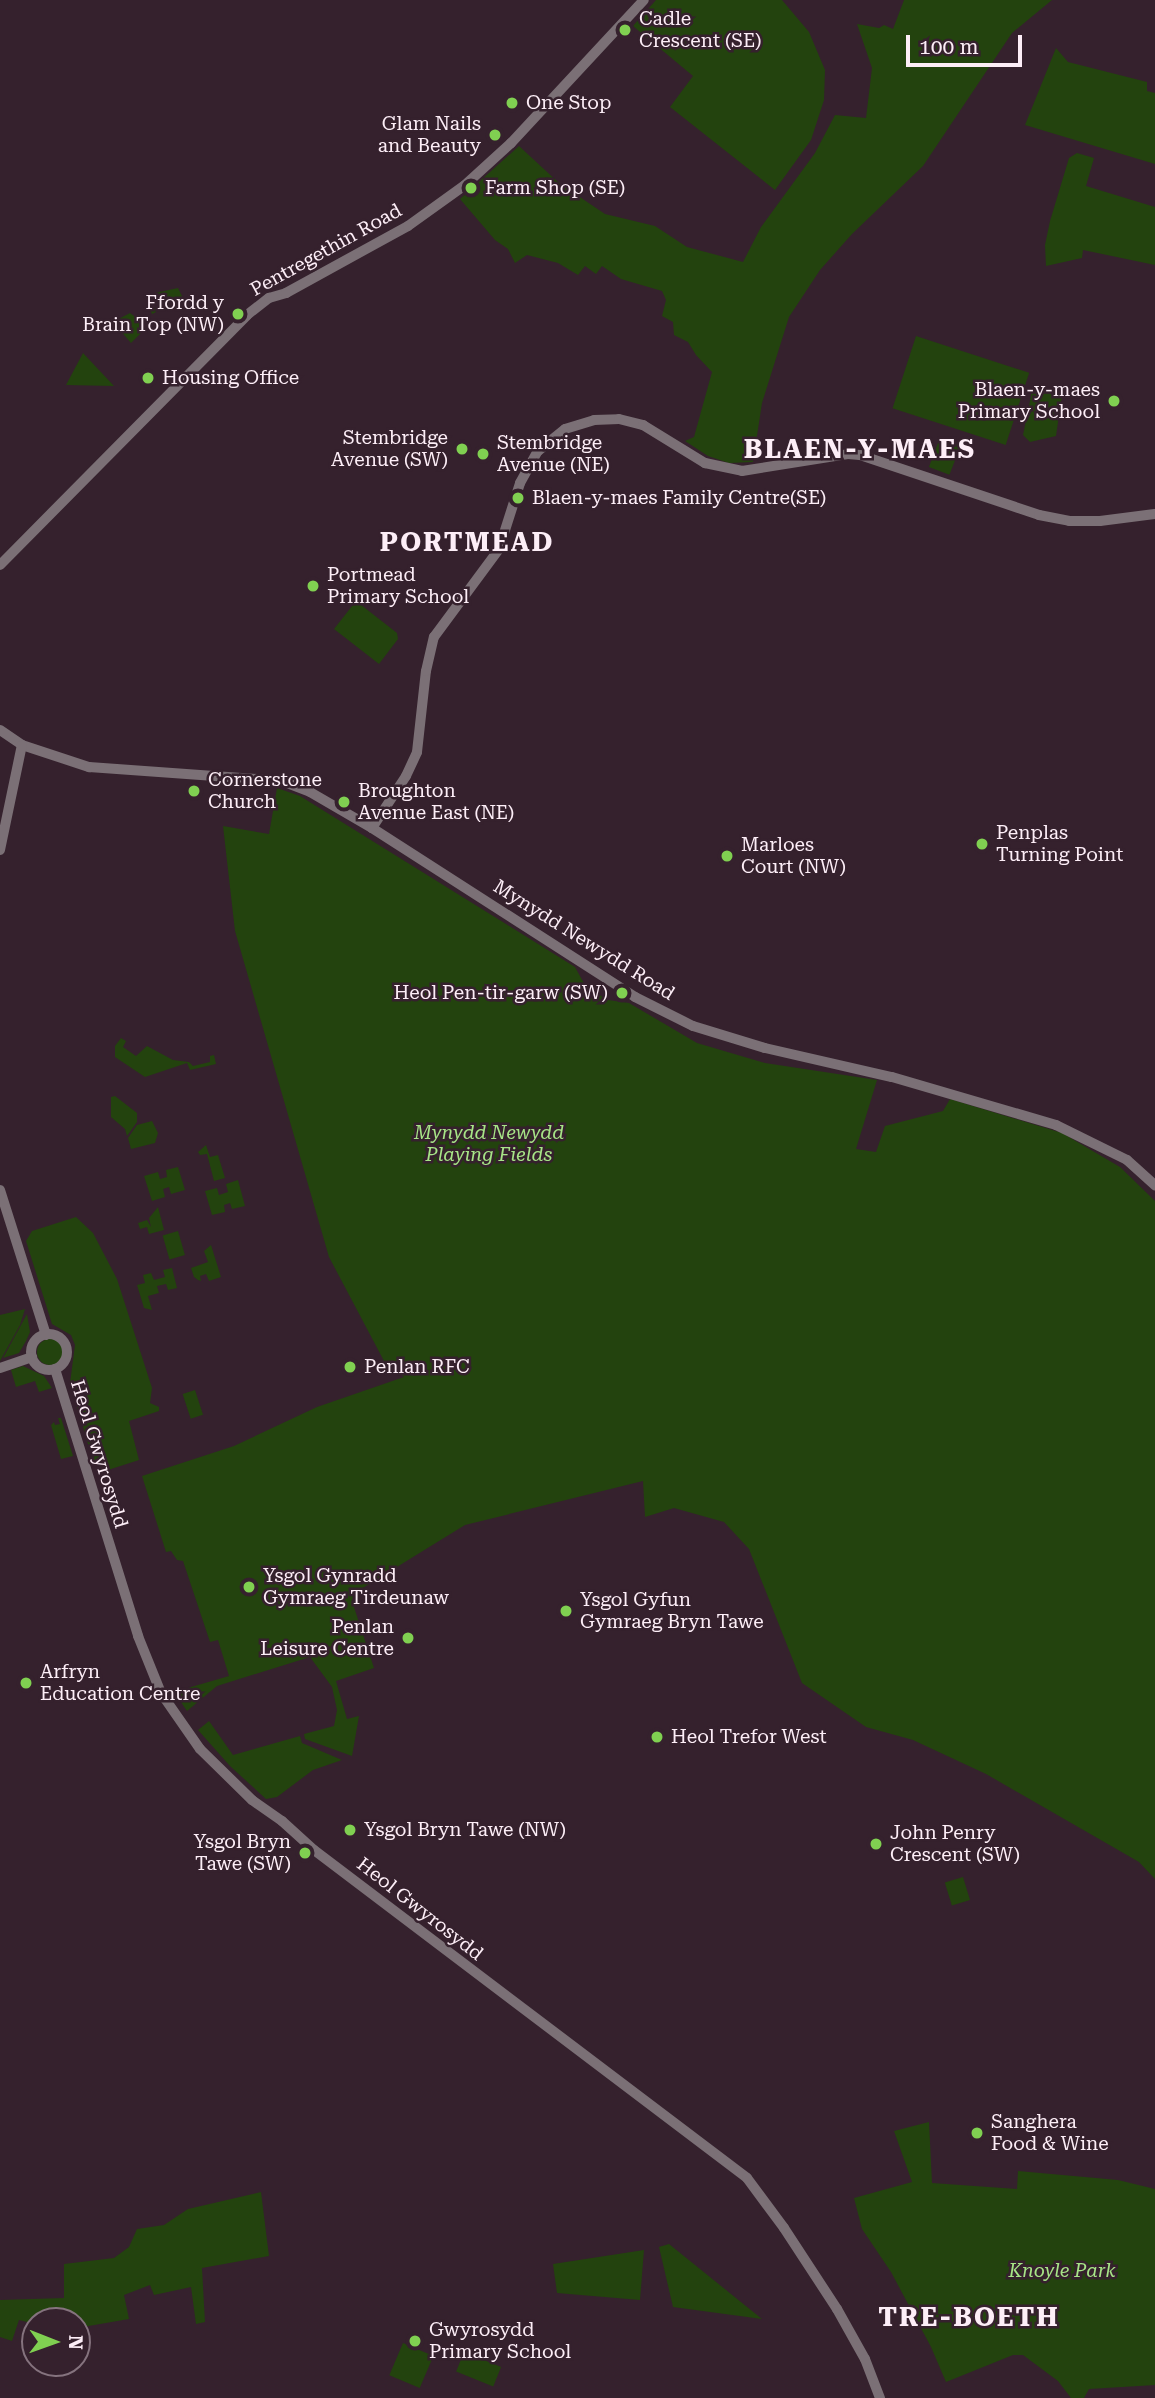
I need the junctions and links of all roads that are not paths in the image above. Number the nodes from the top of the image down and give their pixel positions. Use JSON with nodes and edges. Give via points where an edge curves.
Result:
{"nodes":[{"id":1,"x":643,"y":0,"type":"edge"},
{"id":2,"x":1155,"y":514,"type":"edge"},
{"id":3,"x":0,"y":565,"type":"edge"},
{"id":4,"x":0,"y":730,"type":"edge"},
{"id":5,"x":22,"y":745,"type":"junction"},
{"id":6,"x":372,"y":828,"type":"junction"},
{"id":7,"x":0,"y":850,"type":"edge"},
{"id":8,"x":1155,"y":1185,"type":"edge"},
{"id":9,"x":0,"y":1190,"type":"edge"},
{"id":10,"x":46,"y":1335,"type":"junction"},
{"id":11,"x":32,"y":1357,"type":"junction"},
{"id":12,"x":0,"y":1368,"type":"edge"},
{"id":13,"x":55,"y":1369,"type":"junction"},
{"id":14,"x":880,"y":2398,"type":"edge"}],
"edges":[{"from":1,"to":3,"type":"street","name":"Pentregethin Road","via":[[511,143],[465,185],[408,226],[269,298],[247,315]]},
{"from":2,"to":6,"type":"street","via":[[1069,521],[848,453],[742,471],[705,463],[643,425],[619,419],[594,420],[565,429],[538,452],[520,483],[499,550],[434,637],[417,752]]},
{"from":4,"to":5,"type":"street","name":"Mynydd Newydd Road"},
{"from":5,"to":6,"type":"street","name":"Mynydd Newydd Road","via":[[89,767],[282,781]]},
{"from":5,"to":7,"type":"street"},
{"from":6,"to":8,"type":"street","name":"Mynydd Newydd Road","via":[[635,997],[693,1026],[1056,1125],[1127,1160]]},
{"from":9,"to":10,"type":"street"},
{"from":10,"to":11,"type":"street","via":[[35,1342]]},
{"from":10,"to":13,"type":"street","via":[[58,1337],[66,1345],[66,1357]]},
{"from":11,"to":12,"type":"street"},
{"from":11,"to":13,"type":"street","via":[[43,1369]]},
{"from":13,"to":14,"type":"street","name":"Heol Gwyrosydd","via":[[138,1636],[161,1693],[200,1749],[252,1800],[314,1850],[747,2178],[837,2309]]}]}
